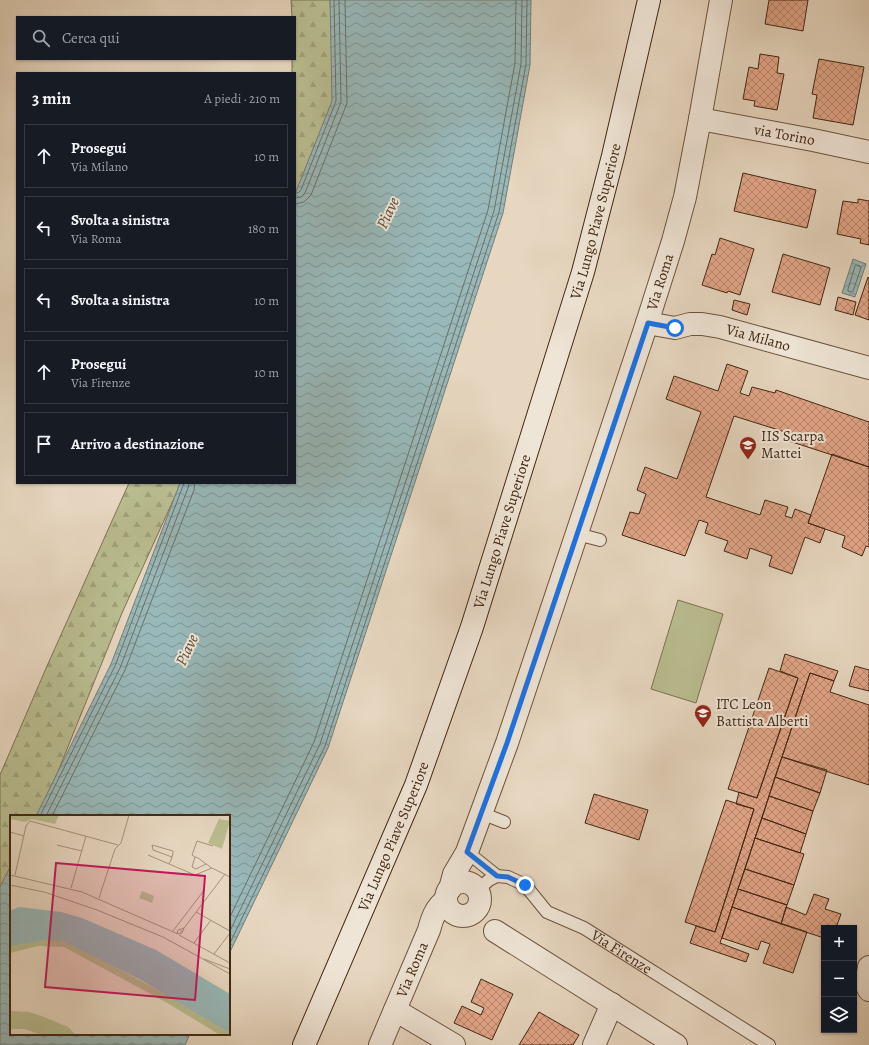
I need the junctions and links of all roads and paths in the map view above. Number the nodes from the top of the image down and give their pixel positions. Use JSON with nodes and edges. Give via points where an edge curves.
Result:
{"nodes":[{"id":1,"x":649,"y":0,"type":"edge"},
{"id":2,"x":721,"y":0,"type":"edge"},
{"id":3,"x":700,"y":119,"type":"junction"},
{"id":4,"x":869,"y":152,"type":"edge"},
{"id":5,"x":648,"y":323,"type":"junction"},
{"id":6,"x":869,"y":368,"type":"edge"},
{"id":7,"x":577,"y":534,"type":"junction"},
{"id":8,"x":600,"y":540,"type":"dead end"},
{"id":9,"x":481,"y":814,"type":"junction"},
{"id":10,"x":504,"y":822,"type":"dead end"},
{"id":11,"x":467,"y":852,"type":"junction"},
{"id":12,"x":497,"y":876,"type":"junction"},
{"id":13,"x":463,"y":900,"type":"junction"},
{"id":14,"x":869,"y":967,"type":"edge"},
{"id":15,"x":869,"y":990,"type":"edge"},
{"id":16,"x":612,"y":1004,"type":"junction"},
{"id":17,"x":395,"y":1010,"type":"junction"},
{"id":18,"x":304,"y":1045,"type":"edge"},
{"id":19,"x":380,"y":1045,"type":"edge"},
{"id":20,"x":454,"y":1045,"type":"edge"},
{"id":21,"x":594,"y":1045,"type":"edge"},
{"id":22,"x":676,"y":1045,"type":"edge"},
{"id":23,"x":770,"y":1045,"type":"edge"}],
"edges":[{"from":1,"to":18,"type":"street","name":"Via Lungo Piave Superiore","via":[[583,272],[472,627],[416,785]]},
{"from":2,"to":3,"type":"street","name":"Via Roma"},
{"from":3,"to":4,"type":"street","name":"via Torino"},
{"from":3,"to":5,"type":"street","name":"Via Roma","via":[[685,198]]},
{"from":5,"to":6,"type":"street","name":"Via Milano","via":[[675,328],[690,324],[720,327]]},
{"from":5,"to":7,"type":"street","name":"Via Roma"},
{"from":7,"to":8,"type":"lane"},
{"from":7,"to":9,"type":"street","name":"Via Roma"},
{"from":9,"to":10,"type":"lane"},
{"from":9,"to":11,"type":"street","name":"Via Roma"},
{"from":11,"to":12,"type":"lane"},
{"from":11,"to":13,"type":"street","name":"Via Roma","via":[[454,874]]},
{"from":12,"to":13,"type":"lane"},
{"from":12,"to":23,"type":"lane","name":"Via Firenze","via":[[508,877],[525,885],[547,912],[584,928]]},
{"from":13,"to":16,"type":"street","via":[[477,922]]},
{"from":13,"to":17,"type":"street","name":"Via Roma","via":[[441,904],[432,918],[430,930]]},
{"from":14,"to":15,"type":"street","via":[[866,984]]},
{"from":16,"to":21,"type":"street"},
{"from":16,"to":22,"type":"street"},
{"from":17,"to":19,"type":"street","name":"Via Roma"},
{"from":17,"to":20,"type":"street","name":"Via Roma"}]}
